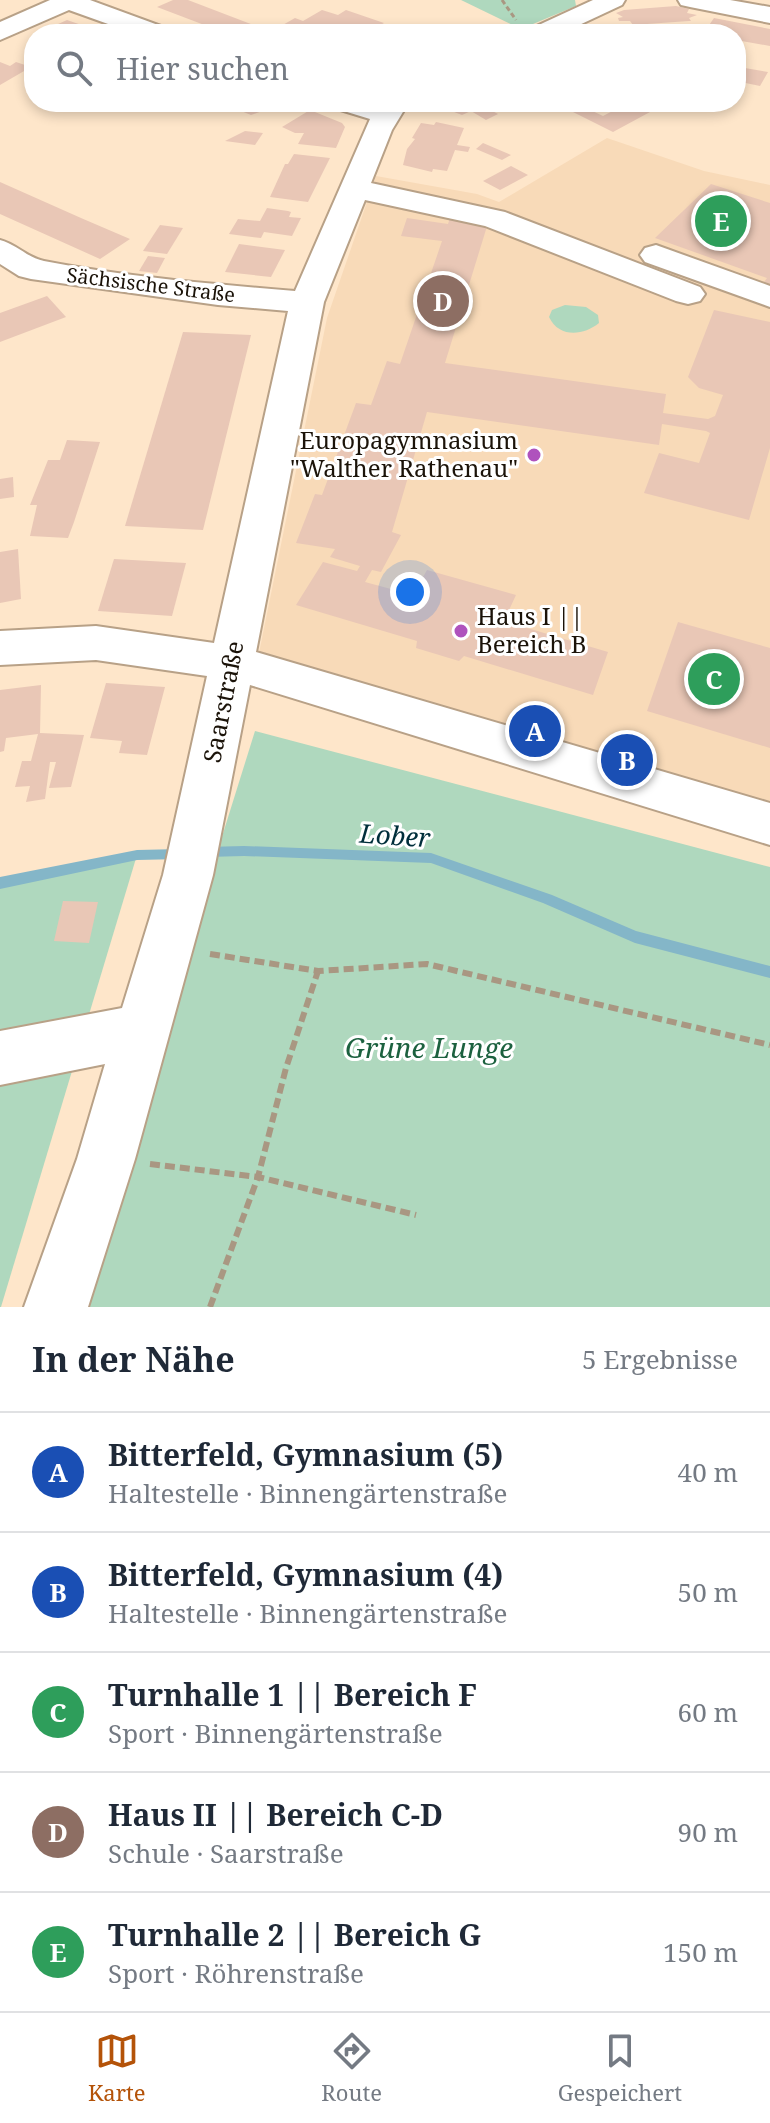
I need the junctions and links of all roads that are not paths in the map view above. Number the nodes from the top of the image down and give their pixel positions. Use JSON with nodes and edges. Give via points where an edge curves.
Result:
{"nodes":[{"id":1,"x":70,"y":0,"type":"edge"},
{"id":2,"x":613,"y":0,"type":"edge"},
{"id":3,"x":690,"y":0,"type":"edge"},
{"id":4,"x":0,"y":10,"type":"edge"},
{"id":5,"x":770,"y":15,"type":"edge"},
{"id":6,"x":25,"y":20,"type":"junction"},
{"id":7,"x":134,"y":24,"type":"edge"},
{"id":8,"x":561,"y":24,"type":"edge"},
{"id":9,"x":0,"y":32,"type":"edge"},
{"id":10,"x":388,"y":112,"type":"edge"},
{"id":11,"x":353,"y":188,"type":"junction"},
{"id":12,"x":635,"y":248,"type":"dead end"},
{"id":13,"x":0,"y":250,"type":"edge"},
{"id":14,"x":31,"y":269,"type":"junction"},
{"id":15,"x":0,"y":281,"type":"edge"},
{"id":16,"x":688,"y":294,"type":"dead end"},
{"id":17,"x":770,"y":297,"type":"edge"},
{"id":18,"x":307,"y":302,"type":"junction"},
{"id":19,"x":0,"y":648,"type":"edge"},
{"id":20,"x":231,"y":662,"type":"junction"},
{"id":21,"x":770,"y":824,"type":"edge"},
{"id":22,"x":144,"y":1030,"type":"junction"},
{"id":23,"x":0,"y":1058,"type":"edge"},
{"id":24,"x":56,"y":1307,"type":"edge"}],
"edges":[{"from":1,"to":6,"type":"street"},
{"from":1,"to":7,"type":"street"},
{"from":2,"to":8,"type":"street"},
{"from":3,"to":5,"type":"street"},
{"from":4,"to":6,"type":"street"},
{"from":6,"to":9,"type":"street"},
{"from":10,"to":11,"type":"street","name":"Saarstraße"},
{"from":11,"to":16,"type":"street","via":[[494,219]]},
{"from":11,"to":18,"type":"street","name":"Saarstraße"},
{"from":12,"to":17,"type":"street"},
{"from":13,"to":14,"type":"street","name":"Sächsische Straße"},
{"from":14,"to":15,"type":"street"},
{"from":14,"to":18,"type":"street","name":"Sächsische Straße"},
{"from":18,"to":20,"type":"street","name":"Saarstraße"},
{"from":19,"to":20,"type":"street","via":[[96,643]]},
{"from":20,"to":21,"type":"street"},
{"from":20,"to":22,"type":"street","name":"Saarstraße","via":[[188,875]]},
{"from":22,"to":23,"type":"street"},
{"from":22,"to":24,"type":"street","name":"Saarstraße"}]}
